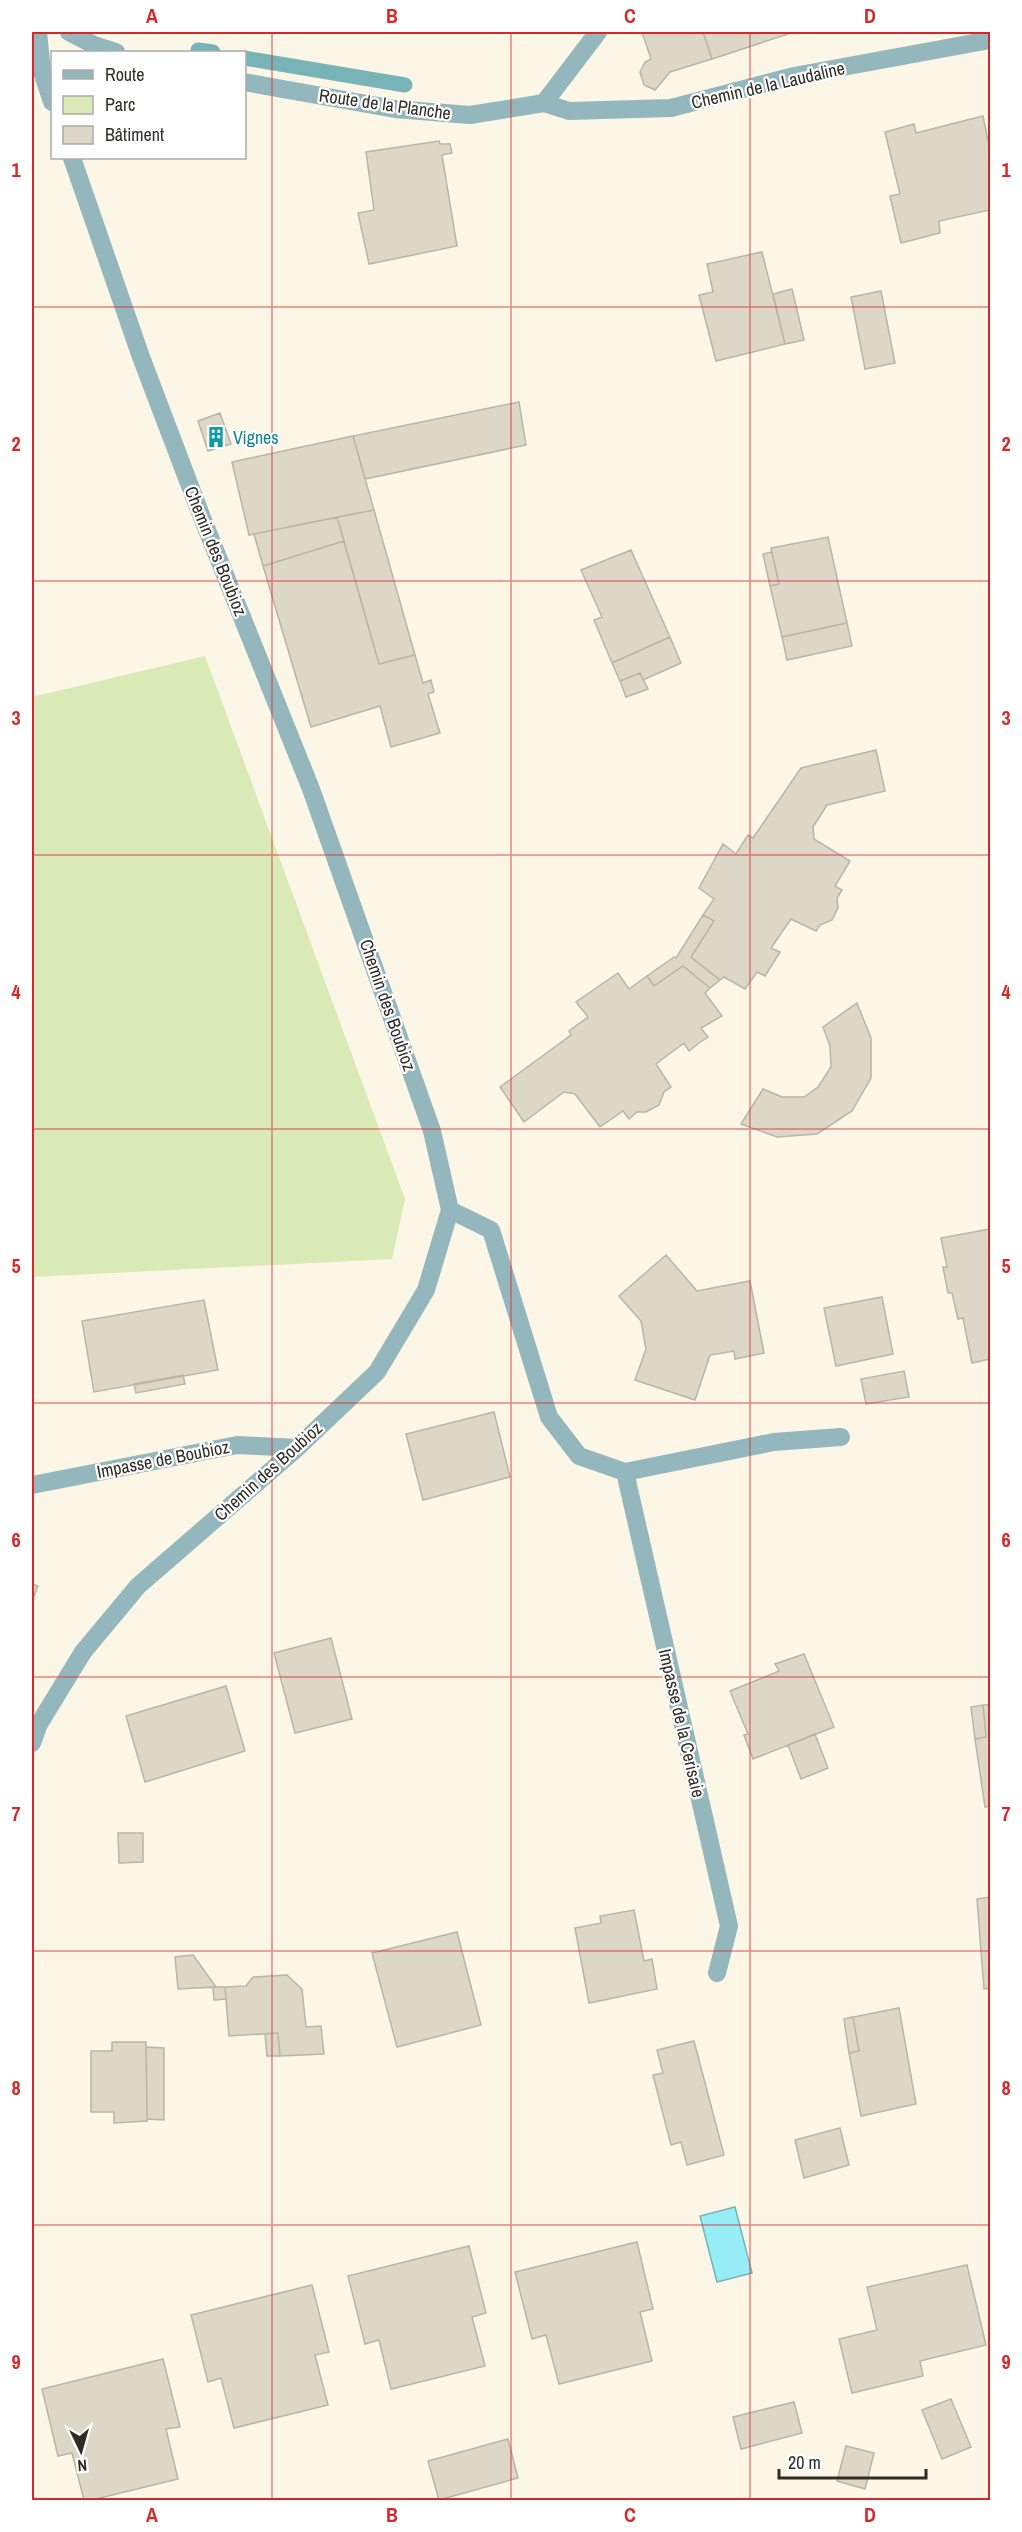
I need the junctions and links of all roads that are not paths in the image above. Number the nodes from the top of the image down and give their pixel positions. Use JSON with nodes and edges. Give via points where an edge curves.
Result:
{"nodes":[{"id":1,"x":38,"y":32,"type":"edge"},
{"id":2,"x":69,"y":32,"type":"edge"},
{"id":3,"x":598,"y":32,"type":"edge"},
{"id":4,"x":990,"y":40,"type":"edge"},
{"id":5,"x":113,"y":51,"type":"edge"},
{"id":6,"x":246,"y":82,"type":"edge"},
{"id":7,"x":51,"y":99,"type":"edge"},
{"id":8,"x":544,"y":103,"type":"junction"},
{"id":9,"x":72,"y":159,"type":"edge"},
{"id":10,"x":450,"y":1210,"type":"junction"},
{"id":11,"x":841,"y":1437,"type":"dead end"},
{"id":12,"x":297,"y":1448,"type":"junction"},
{"id":13,"x":624,"y":1472,"type":"junction"},
{"id":14,"x":32,"y":1485,"type":"edge"},
{"id":15,"x":35,"y":1724,"type":"edge"},
{"id":16,"x":32,"y":1743,"type":"edge"},
{"id":17,"x":717,"y":1973,"type":"dead end"}],
"edges":[{"from":1,"to":7,"type":"street","via":[[42,72]]},
{"from":2,"to":5,"type":"street"},
{"from":3,"to":8,"type":"street"},
{"from":4,"to":8,"type":"street","name":"Chemin de la Laudaline","via":[[794,76],[671,108],[569,111]]},
{"from":6,"to":8,"type":"street","name":"Route de la Planche","via":[[395,109],[470,115]]},
{"from":9,"to":10,"type":"street","name":"Chemin des Boubioz","via":[[145,368],[330,843],[432,1131]]},
{"from":10,"to":12,"type":"street","name":"Chemin des Boubioz","via":[[426,1290],[377,1372]]},
{"from":10,"to":13,"type":"street","via":[[491,1230],[549,1417],[579,1456]]},
{"from":11,"to":13,"type":"street","via":[[774,1442]]},
{"from":12,"to":14,"type":"street","name":"Impasse de Boubioz","via":[[237,1445]]},
{"from":12,"to":15,"type":"street","name":"Chemin des Boubioz","via":[[138,1586],[83,1652]]},
{"from":13,"to":17,"type":"street","name":"Impasse de la Cerisaie","via":[[729,1926]]},
{"from":15,"to":16,"type":"street","name":"Chemin des Boubioz"}]}
